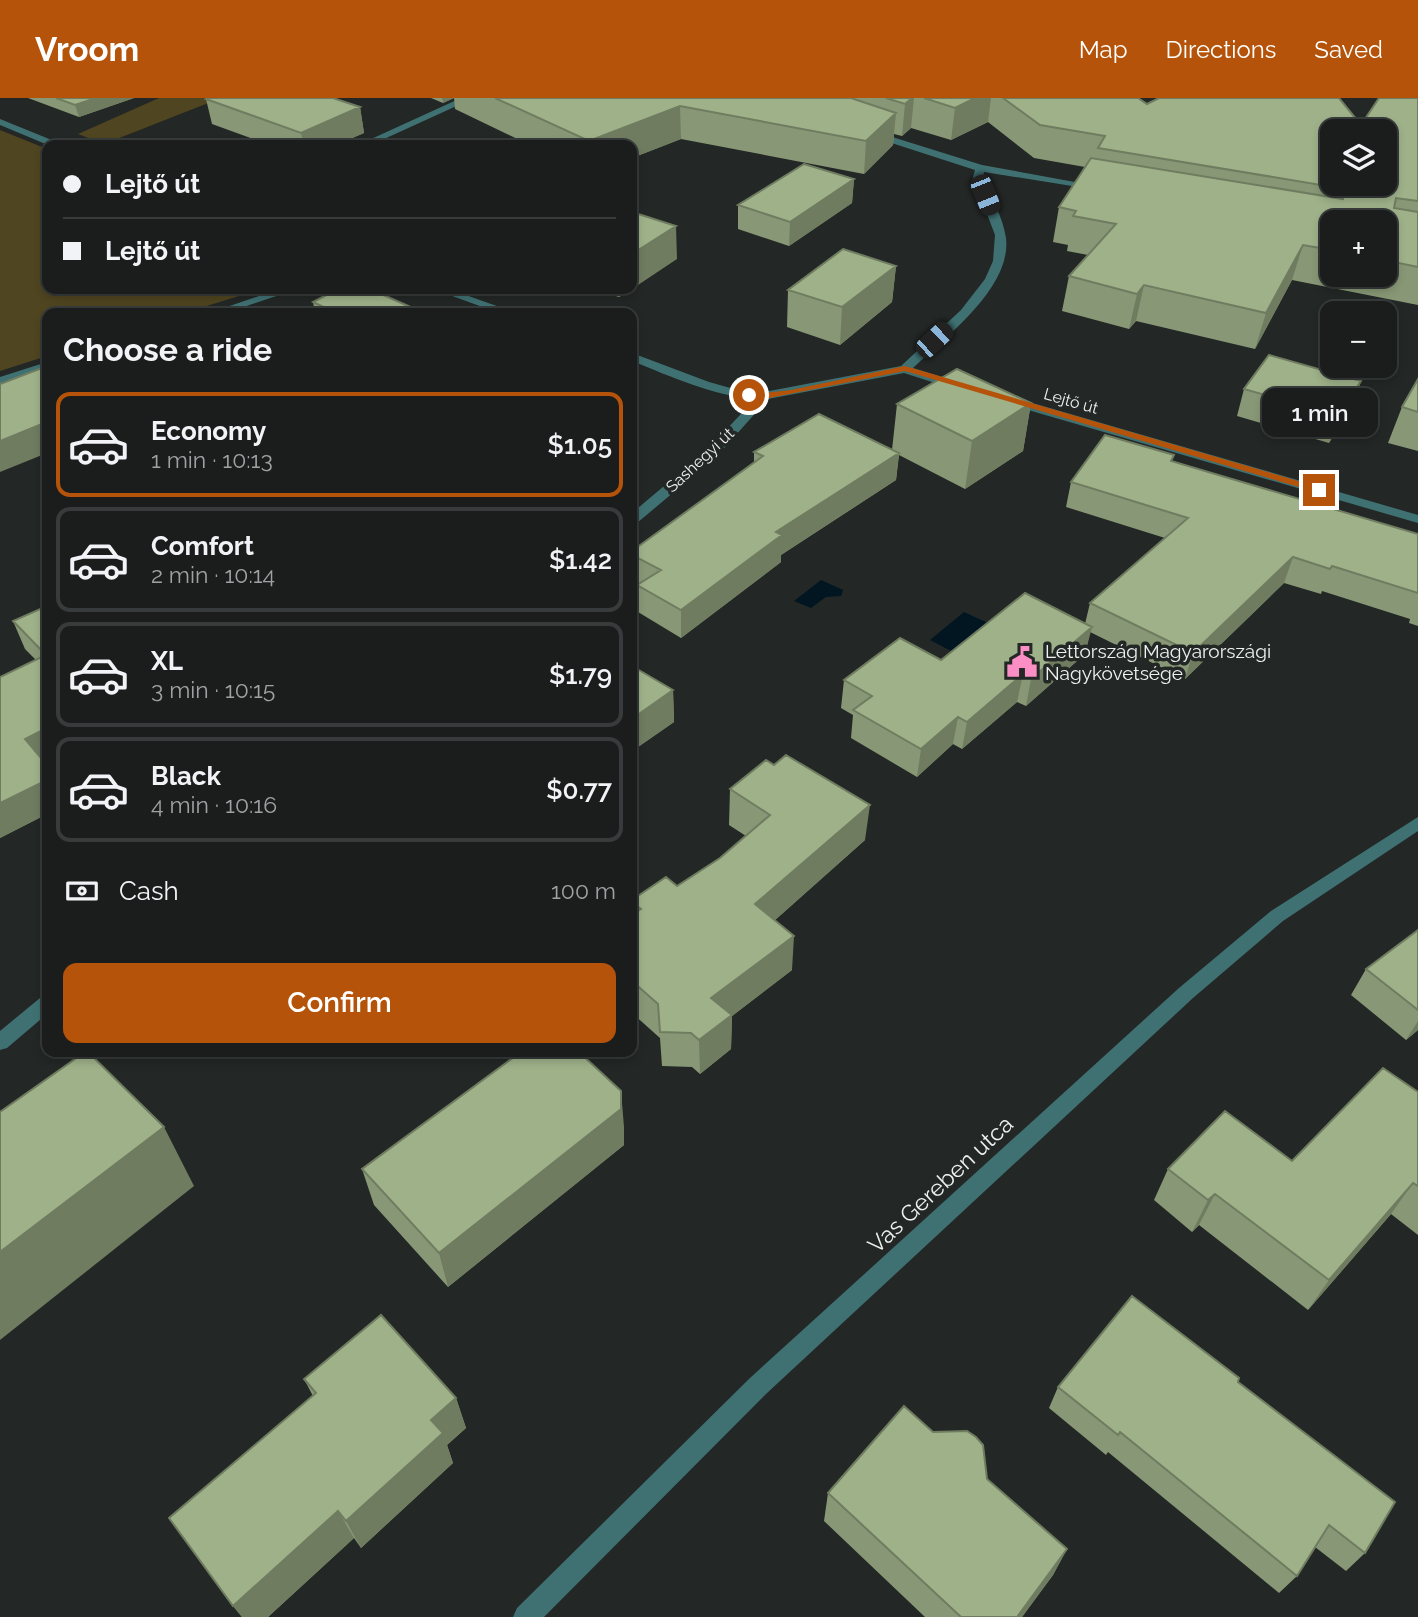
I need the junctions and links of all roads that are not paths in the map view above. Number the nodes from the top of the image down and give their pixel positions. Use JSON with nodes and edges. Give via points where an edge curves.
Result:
{"nodes":[{"id":1,"x":469,"y":98,"type":"edge"},
{"id":2,"x":0,"y":122,"type":"edge"},
{"id":3,"x":867,"y":132,"type":"edge"},
{"id":4,"x":44,"y":140,"type":"edge"},
{"id":5,"x":374,"y":140,"type":"edge"},
{"id":6,"x":980,"y":168,"type":"junction"},
{"id":7,"x":1115,"y":190,"type":"edge"},
{"id":8,"x":275,"y":294,"type":"edge"},
{"id":9,"x":454,"y":294,"type":"edge"},
{"id":10,"x":231,"y":308,"type":"edge"},
{"id":11,"x":495,"y":308,"type":"edge"},
{"id":12,"x":637,"y":359,"type":"edge"},
{"id":13,"x":42,"y":368,"type":"edge"},
{"id":14,"x":905,"y":369,"type":"junction"},
{"id":15,"x":0,"y":381,"type":"edge"},
{"id":16,"x":764,"y":396,"type":"junction"},
{"id":17,"x":637,"y":516,"type":"edge"},
{"id":18,"x":1418,"y":519,"type":"edge"},
{"id":19,"x":1418,"y":823,"type":"edge"},
{"id":20,"x":42,"y":1007,"type":"edge"},
{"id":21,"x":0,"y":1042,"type":"edge"},
{"id":22,"x":526,"y":1617,"type":"edge"}],
"edges":[{"from":1,"to":5,"type":"street"},
{"from":2,"to":4,"type":"street"},
{"from":3,"to":6,"type":"street"},
{"from":6,"to":7,"type":"street"},
{"from":6,"to":14,"type":"street","via":[[978,177],[1001,242],[999,260],[988,285]]},
{"from":8,"to":10,"type":"street"},
{"from":9,"to":11,"type":"street"},
{"from":12,"to":16,"type":"street","name":"Lejtő út","via":[[705,385]]},
{"from":13,"to":15,"type":"street"},
{"from":14,"to":16,"type":"street","name":"Lejtő út"},
{"from":14,"to":18,"type":"street","name":"Lejtő út"},
{"from":16,"to":17,"type":"street","name":"Sashegyi út","via":[[713,452]]},
{"from":19,"to":22,"type":"street","name":"Vas Gereben utca","via":[[1278,916],[1186,993],[758,1386]]},
{"from":20,"to":21,"type":"street"}]}
